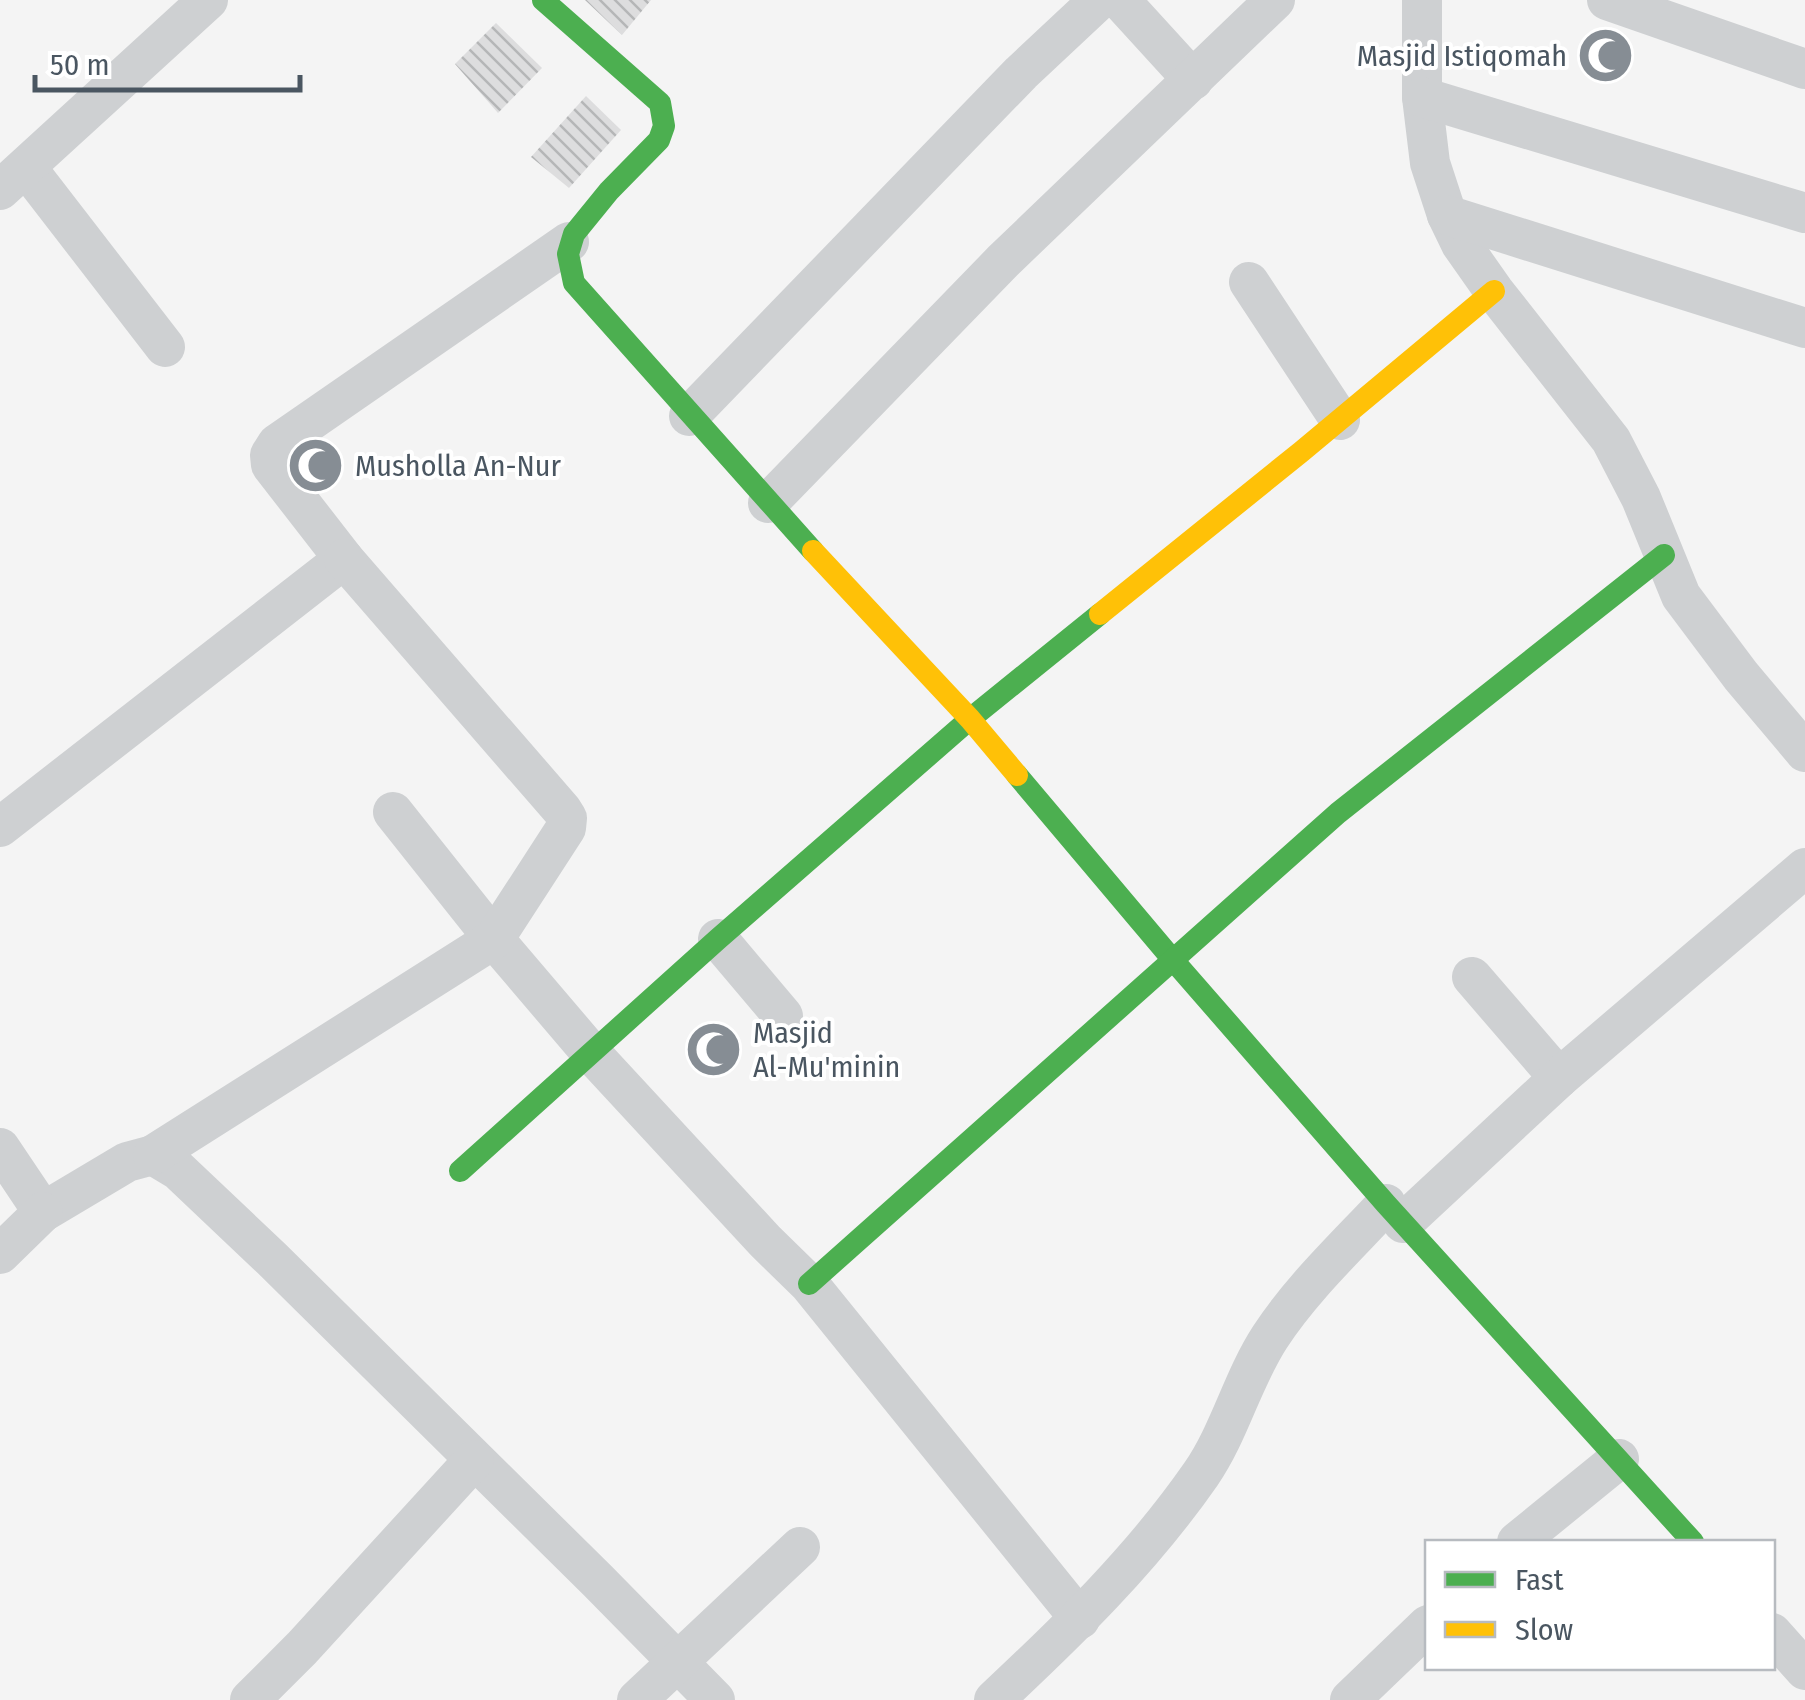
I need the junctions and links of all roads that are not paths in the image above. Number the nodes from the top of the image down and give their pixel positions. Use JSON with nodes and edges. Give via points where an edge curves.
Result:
{"nodes":[{"id":1,"x":208,"y":0,"type":"edge"},
{"id":2,"x":543,"y":0,"type":"edge"},
{"id":3,"x":1099,"y":0,"type":"edge"},
{"id":4,"x":1120,"y":0,"type":"edge"},
{"id":5,"x":1275,"y":0,"type":"edge"},
{"id":6,"x":1422,"y":0,"type":"edge"},
{"id":7,"x":1616,"y":1,"type":"edge"},
{"id":8,"x":1805,"y":69,"type":"edge"},
{"id":9,"x":1194,"y":80,"type":"junction"},
{"id":10,"x":1422,"y":97,"type":"junction"},
{"id":11,"x":13,"y":178,"type":"edge"},
{"id":12,"x":1805,"y":213,"type":"edge"},
{"id":13,"x":1448,"y":215,"type":"junction"},
{"id":14,"x":569,"y":242,"type":"junction"},
{"id":15,"x":1249,"y":282,"type":"dead end"},
{"id":16,"x":1494,"y":290,"type":"junction"},
{"id":17,"x":1805,"y":328,"type":"edge"},
{"id":18,"x":164,"y":347,"type":"dead end"},
{"id":19,"x":689,"y":416,"type":"junction"},
{"id":20,"x":1340,"y":420,"type":"junction"},
{"id":21,"x":768,"y":503,"type":"junction"},
{"id":22,"x":1664,"y":554,"type":"junction"},
{"id":23,"x":344,"y":559,"type":"junction"},
{"id":24,"x":970,"y":719,"type":"junction"},
{"id":25,"x":1805,"y":752,"type":"edge"},
{"id":26,"x":392,"y":812,"type":"dead end"},
{"id":27,"x":0,"y":827,"type":"edge"},
{"id":28,"x":1805,"y":868,"type":"edge"},
{"id":29,"x":494,"y":939,"type":"junction"},
{"id":30,"x":718,"y":940,"type":"junction"},
{"id":31,"x":1172,"y":960,"type":"junction"},
{"id":32,"x":1472,"y":976,"type":"dead end"},
{"id":33,"x":783,"y":1016,"type":"dead end"},
{"id":34,"x":592,"y":1054,"type":"junction"},
{"id":35,"x":1559,"y":1078,"type":"junction"},
{"id":36,"x":0,"y":1148,"type":"edge"},
{"id":37,"x":153,"y":1155,"type":"junction"},
{"id":38,"x":460,"y":1171,"type":"dead end"},
{"id":39,"x":43,"y":1212,"type":"junction"},
{"id":40,"x":1394,"y":1214,"type":"junction"},
{"id":41,"x":0,"y":1254,"type":"edge"},
{"id":42,"x":809,"y":1284,"type":"junction"},
{"id":43,"x":1618,"y":1458,"type":"junction"},
{"id":44,"x":474,"y":1460,"type":"junction"},
{"id":45,"x":1519,"y":1540,"type":"edge"},
{"id":46,"x":1690,"y":1540,"type":"edge"},
{"id":47,"x":800,"y":1547,"type":"dead end"},
{"id":48,"x":1080,"y":1619,"type":"junction"},
{"id":49,"x":1425,"y":1628,"type":"edge"},
{"id":50,"x":1775,"y":1636,"type":"edge"},
{"id":51,"x":678,"y":1662,"type":"junction"},
{"id":52,"x":1805,"y":1670,"type":"edge"},
{"id":53,"x":250,"y":1700,"type":"edge"},
{"id":54,"x":637,"y":1700,"type":"edge"},
{"id":55,"x":715,"y":1700,"type":"edge"},
{"id":56,"x":994,"y":1700,"type":"edge"},
{"id":57,"x":1350,"y":1700,"type":"edge"}],
"edges":[{"from":1,"to":11,"type":"street"},
{"from":2,"to":14,"type":"street","via":[[660,103],[664,126]]},
{"from":3,"to":19,"type":"street"},
{"from":4,"to":9,"type":"street"},
{"from":5,"to":9,"type":"street"},
{"from":6,"to":10,"type":"street"},
{"from":7,"to":8,"type":"street"},
{"from":9,"to":21,"type":"street","via":[[1003,261]]},
{"from":10,"to":12,"type":"street"},
{"from":10,"to":13,"type":"street","via":[[1430,163]]},
{"from":11,"to":18,"type":"street"},
{"from":13,"to":16,"type":"street"},
{"from":13,"to":17,"type":"street"},
{"from":14,"to":19,"type":"street","via":[[574,283]]},
{"from":14,"to":23,"type":"street","via":[[272,450],[271,465]]},
{"from":15,"to":20,"type":"street"},
{"from":16,"to":20,"type":"street"},
{"from":16,"to":22,"type":"street","via":[[1612,440]]},
{"from":19,"to":21,"type":"street"},
{"from":20,"to":24,"type":"street"},
{"from":21,"to":24,"type":"street"},
{"from":22,"to":25,"type":"street","via":[[1682,596]]},
{"from":22,"to":31,"type":"street","via":[[1338,813]]},
{"from":23,"to":27,"type":"street"},
{"from":23,"to":29,"type":"street","via":[[566,818]]},
{"from":24,"to":30,"type":"street"},
{"from":24,"to":31,"type":"street"},
{"from":26,"to":29,"type":"street"},
{"from":28,"to":35,"type":"street"},
{"from":29,"to":34,"type":"street"},
{"from":29,"to":37,"type":"street"},
{"from":30,"to":33,"type":"street"},
{"from":30,"to":34,"type":"street"},
{"from":31,"to":40,"type":"street"},
{"from":31,"to":42,"type":"street"},
{"from":32,"to":35,"type":"street"},
{"from":34,"to":38,"type":"street"},
{"from":34,"to":42,"type":"street"},
{"from":35,"to":40,"type":"street"},
{"from":36,"to":39,"type":"street"},
{"from":37,"to":39,"type":"street","via":[[127,1162]]},
{"from":37,"to":44,"type":"street","via":[[178,1170]]},
{"from":39,"to":41,"type":"street"},
{"from":40,"to":43,"type":"street"},
{"from":40,"to":48,"type":"street","via":[[1300,1296],[1241,1388],[1203,1471]]},
{"from":42,"to":48,"type":"street"},
{"from":43,"to":45,"type":"street"},
{"from":43,"to":46,"type":"street"},
{"from":44,"to":51,"type":"street"},
{"from":44,"to":53,"type":"street"},
{"from":47,"to":51,"type":"street"},
{"from":48,"to":56,"type":"street"},
{"from":49,"to":57,"type":"street"},
{"from":50,"to":52,"type":"street"},
{"from":51,"to":54,"type":"street"},
{"from":51,"to":55,"type":"street"}]}
